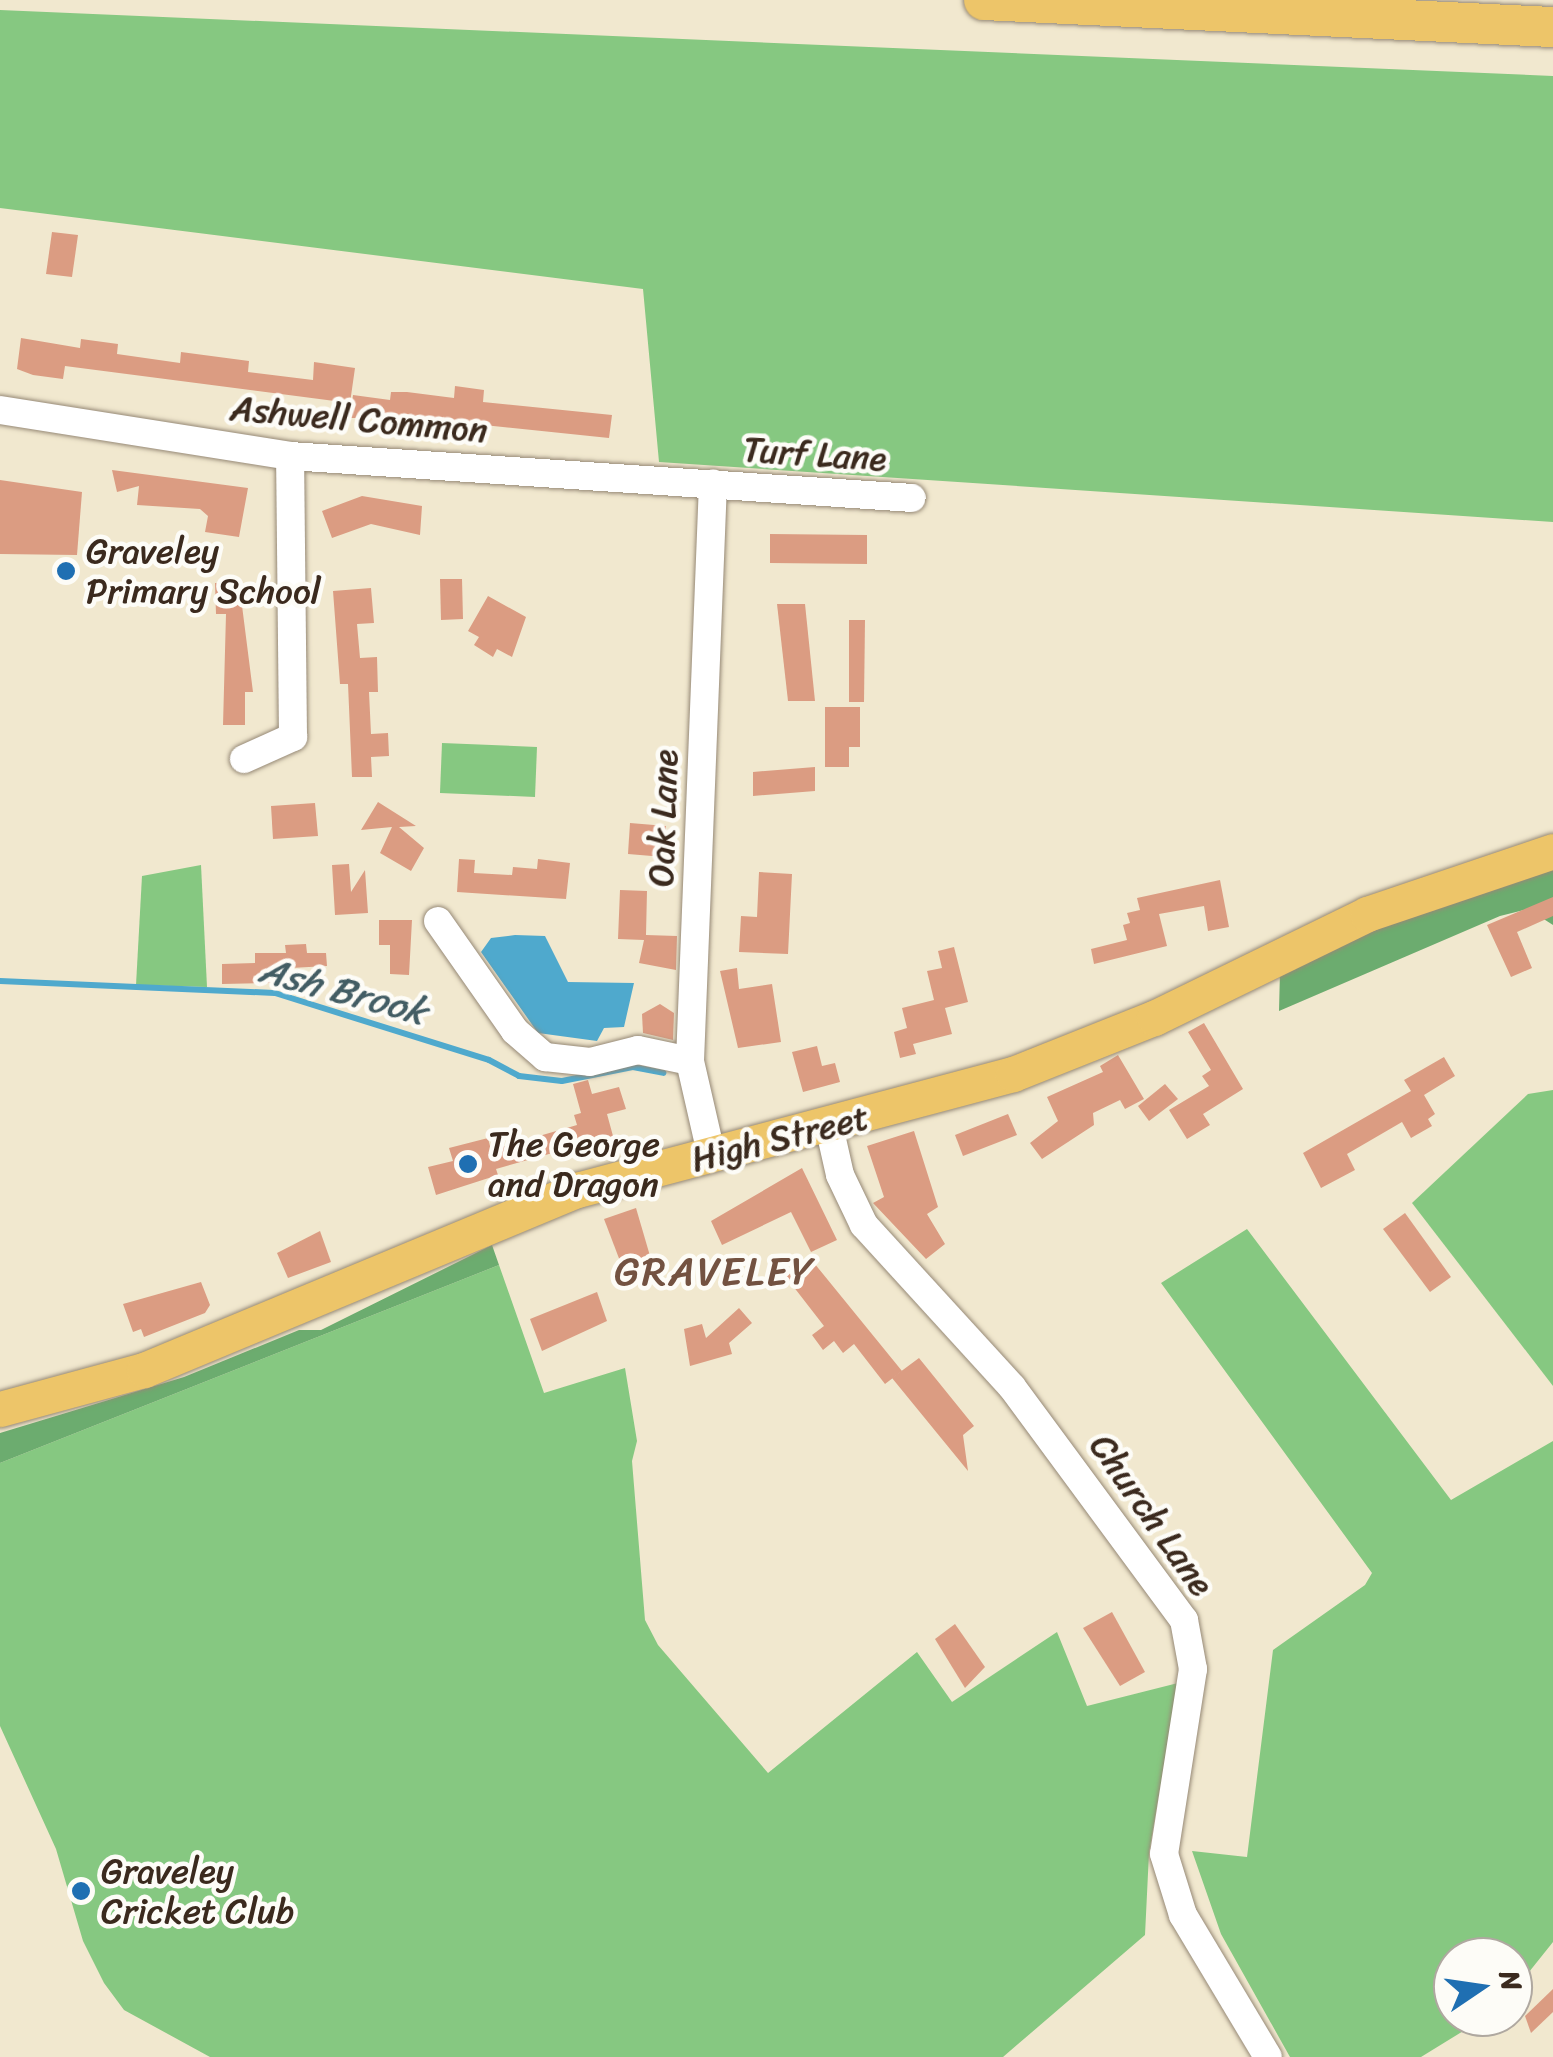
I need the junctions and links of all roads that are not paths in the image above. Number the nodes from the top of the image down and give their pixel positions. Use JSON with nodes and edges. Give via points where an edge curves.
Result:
{"nodes":[{"id":1,"x":984,"y":0,"type":"edge"},
{"id":2,"x":1553,"y":27,"type":"edge"},
{"id":3,"x":0,"y":410,"type":"edge"},
{"id":4,"x":290,"y":456,"type":"junction"},
{"id":5,"x":714,"y":484,"type":"junction"},
{"id":6,"x":912,"y":498,"type":"dead end"},
{"id":7,"x":244,"y":759,"type":"dead end"},
{"id":8,"x":1553,"y":850,"type":"edge"},
{"id":9,"x":438,"y":921,"type":"dead end"},
{"id":10,"x":690,"y":1062,"type":"junction"},
{"id":11,"x":829,"y":1126,"type":"junction"},
{"id":12,"x":711,"y":1154,"type":"junction"},
{"id":13,"x":0,"y":1408,"type":"edge"},
{"id":14,"x":1268,"y":2057,"type":"edge"}],
"edges":[{"from":1,"to":2,"type":"highway"},
{"from":3,"to":4,"type":"street","name":"Ashwell Common"},
{"from":4,"to":5,"type":"street","name":"Ashwell Common"},
{"from":4,"to":7,"type":"street","via":[[286,603],[294,737]]},
{"from":5,"to":6,"type":"street","name":"Turf Lane"},
{"from":5,"to":10,"type":"street","name":"Oak Lane"},
{"from":8,"to":11,"type":"main road","name":"High Street","via":[[1367,914],[1154,1018],[1013,1074]]},
{"from":9,"to":10,"type":"street","via":[[515,1031],[545,1057],[590,1062],[638,1050]]},
{"from":10,"to":12,"type":"street","name":"Oak Lane"},
{"from":11,"to":12,"type":"main road","name":"High Street"},
{"from":11,"to":14,"type":"street","name":"Church Lane","via":[[840,1175],[864,1225],[1012,1387],[1184,1620],[1193,1669],[1163,1828],[1164,1854],[1182,1915]]},
{"from":12,"to":13,"type":"main road","name":"High Street","via":[[520,1209],[144,1370]]}]}
